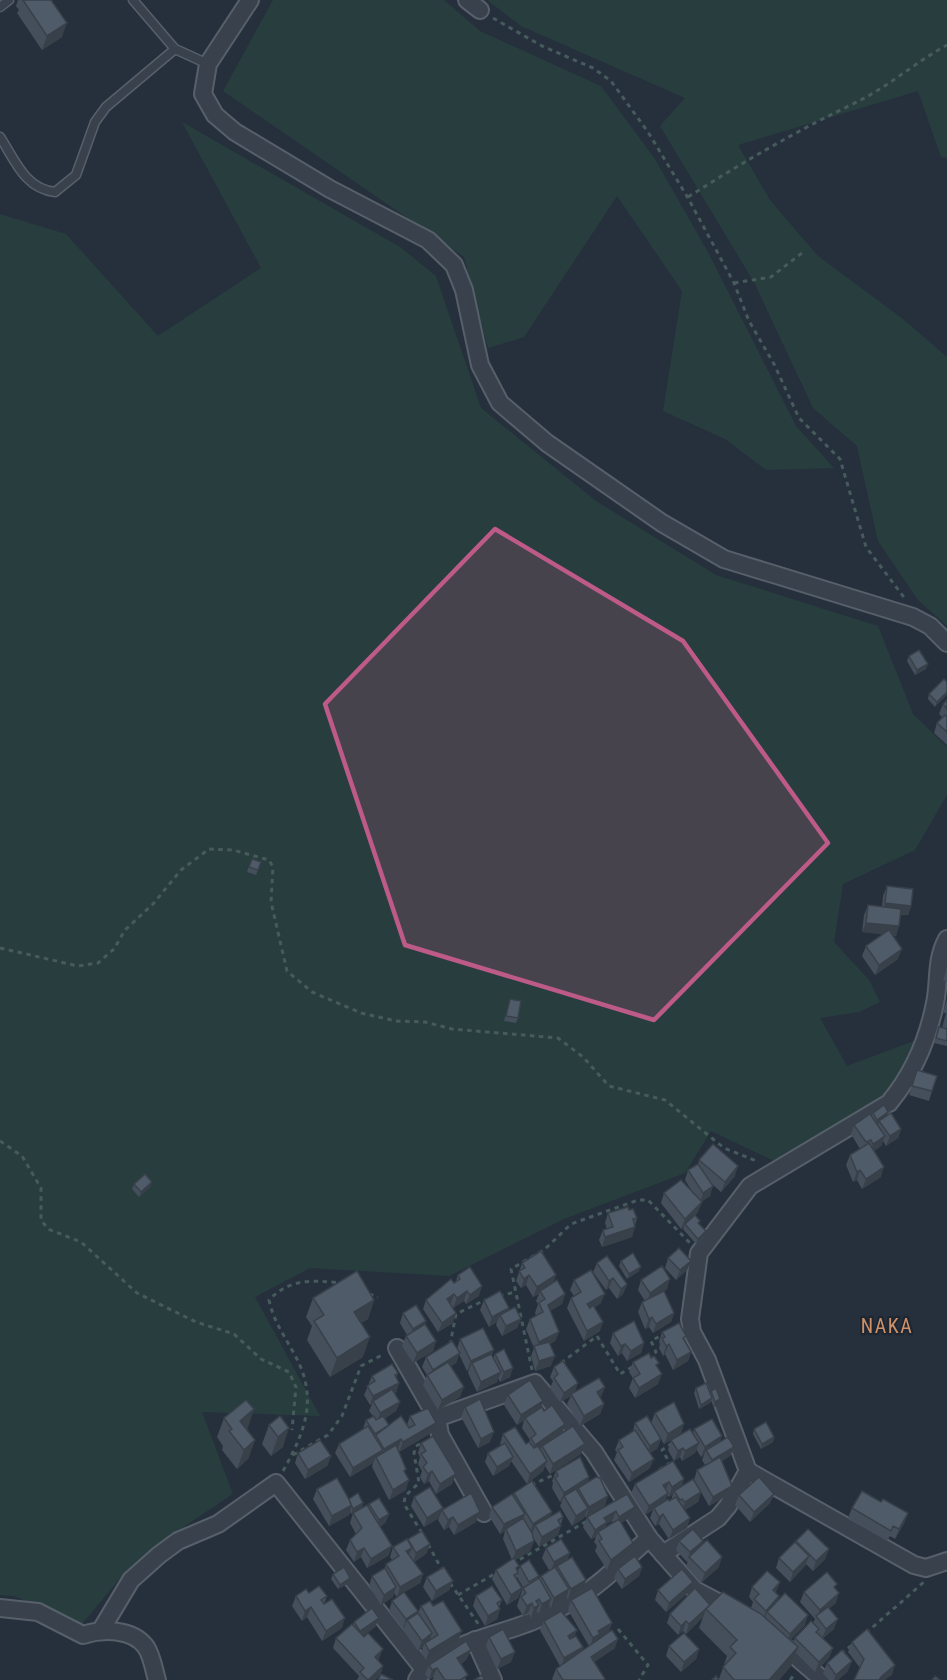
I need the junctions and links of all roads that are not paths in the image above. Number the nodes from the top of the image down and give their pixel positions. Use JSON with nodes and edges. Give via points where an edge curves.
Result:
{"nodes":[{"id":1,"x":9,"y":0,"type":"edge"},
{"id":2,"x":133,"y":0,"type":"edge"},
{"id":3,"x":250,"y":0,"type":"edge"},
{"id":4,"x":0,"y":7,"type":"edge"},
{"id":5,"x":175,"y":49,"type":"junction"},
{"id":6,"x":208,"y":64,"type":"junction"},
{"id":7,"x":0,"y":137,"type":"edge"},
{"id":8,"x":947,"y":644,"type":"edge"},
{"id":9,"x":947,"y":939,"type":"edge"},
{"id":10,"x":397,"y":1348,"type":"road end"},
{"id":11,"x":437,"y":1418,"type":"junction"},
{"id":12,"x":748,"y":1471,"type":"junction"},
{"id":13,"x":484,"y":1514,"type":"dead end"},
{"id":14,"x":649,"y":1538,"type":"junction"},
{"id":15,"x":663,"y":1554,"type":"junction"},
{"id":16,"x":943,"y":1564,"type":"edge"},
{"id":17,"x":0,"y":1608,"type":"edge"},
{"id":18,"x":101,"y":1630,"type":"junction"},
{"id":19,"x":481,"y":1638,"type":"junction"},
{"id":20,"x":420,"y":1674,"type":"edge"},
{"id":21,"x":820,"y":1677,"type":"edge"},
{"id":22,"x":157,"y":1680,"type":"edge"},
{"id":23,"x":493,"y":1680,"type":"edge"}],
"edges":[{"from":1,"to":4,"type":"lane"},
{"from":2,"to":5,"type":"lane"},
{"from":3,"to":6,"type":"street"},
{"from":5,"to":6,"type":"lane"},
{"from":5,"to":7,"type":"lane","via":[[106,107],[95,122],[76,175],[55,192],[41,190],[29,182]]},
{"from":6,"to":8,"type":"street","via":[[203,94],[214,115],[235,132],[330,189],[428,240],[454,265],[464,290],[480,365],[500,403],[547,442],[662,523],[724,559],[913,618],[930,626]]},
{"from":9,"to":12,"type":"street","via":[[937,966],[936,1000],[926,1039],[905,1084],[890,1103],[750,1186],[699,1253],[690,1319],[692,1332],[707,1360]]},
{"from":10,"to":11,"type":"street"},
{"from":11,"to":13,"type":"street","via":[[440,1435]]},
{"from":11,"to":14,"type":"street","via":[[535,1383],[594,1452]]},
{"from":12,"to":15,"type":"street","via":[[718,1518]]},
{"from":12,"to":16,"type":"street","via":[[904,1560],[926,1568]]},
{"from":14,"to":15,"type":"street"},
{"from":14,"to":19,"type":"street","via":[[573,1602],[526,1624]]},
{"from":15,"to":21,"type":"street","via":[[695,1590],[757,1624]]},
{"from":17,"to":18,"type":"street","via":[[38,1612],[83,1635]]},
{"from":18,"to":20,"type":"street","via":[[131,1580],[159,1555],[178,1541],[225,1520],[276,1483]]},
{"from":18,"to":22,"type":"street","via":[[133,1636],[140,1642],[146,1648]]},
{"from":19,"to":20,"type":"street"},
{"from":19,"to":23,"type":"street"}]}
